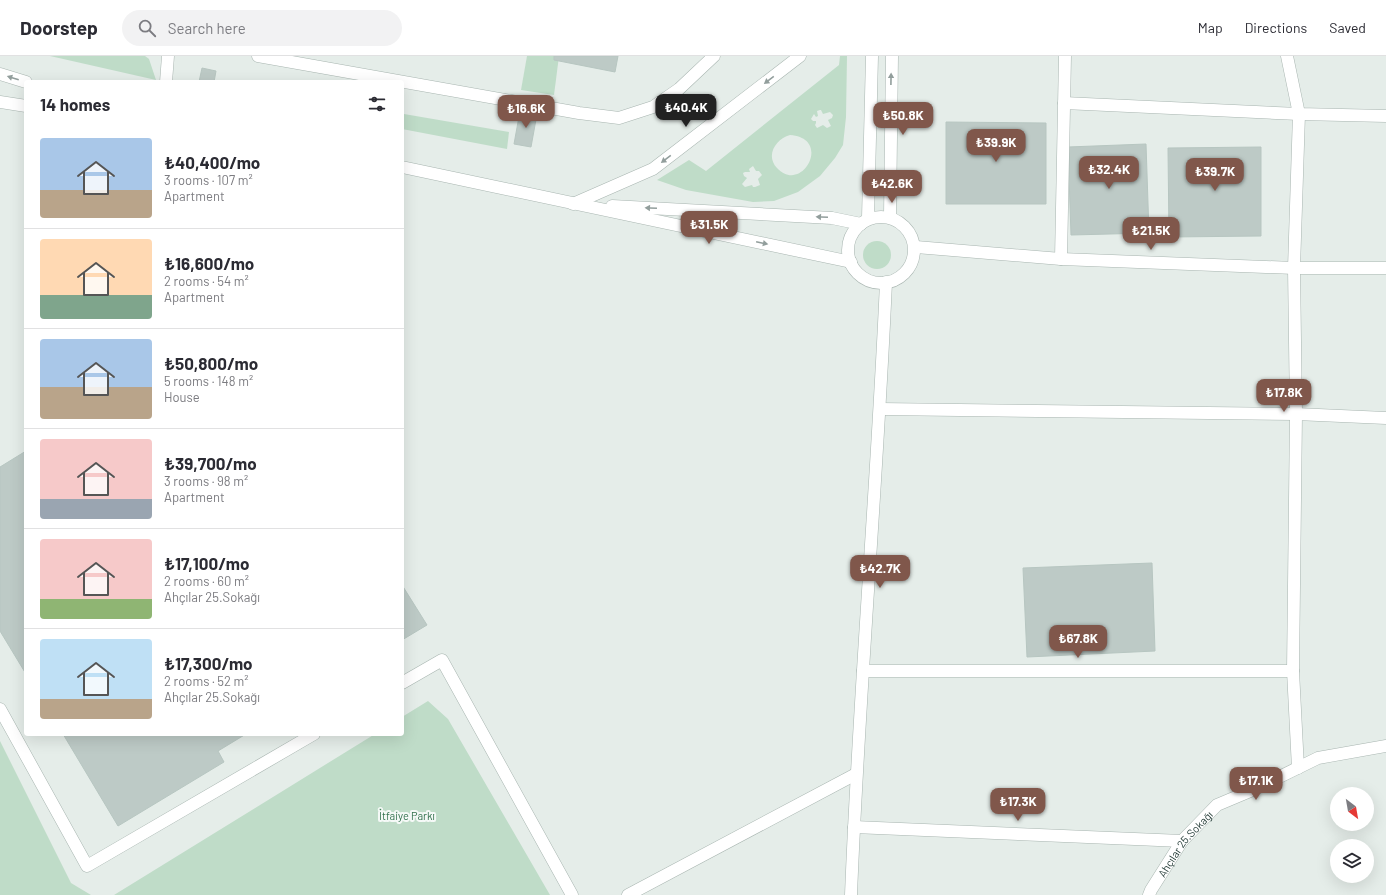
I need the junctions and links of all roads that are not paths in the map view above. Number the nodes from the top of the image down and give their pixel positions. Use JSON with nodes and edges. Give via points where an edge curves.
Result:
{"nodes":[{"id":1,"x":168,"y":56,"type":"edge"},
{"id":2,"x":258,"y":56,"type":"edge"},
{"id":3,"x":714,"y":56,"type":"edge"},
{"id":4,"x":800,"y":56,"type":"edge"},
{"id":5,"x":872,"y":56,"type":"edge"},
{"id":6,"x":892,"y":56,"type":"edge"},
{"id":7,"x":1065,"y":56,"type":"edge"},
{"id":8,"x":1287,"y":56,"type":"edge"},
{"id":9,"x":0,"y":74,"type":"edge"},
{"id":10,"x":166,"y":80,"type":"edge"},
{"id":11,"x":391,"y":80,"type":"edge"},
{"id":12,"x":24,"y":81,"type":"edge"},
{"id":13,"x":404,"y":82,"type":"edge"},
{"id":14,"x":0,"y":102,"type":"edge"},
{"id":15,"x":1064,"y":103,"type":"junction"},
{"id":16,"x":24,"y":106,"type":"edge"},
{"id":17,"x":1299,"y":114,"type":"junction"},
{"id":18,"x":1386,"y":116,"type":"edge"},
{"id":19,"x":404,"y":167,"type":"edge"},
{"id":20,"x":573,"y":204,"type":"junction"},
{"id":21,"x":890,"y":216,"type":"junction"},
{"id":22,"x":864,"y":221,"type":"junction"},
{"id":23,"x":916,"y":247,"type":"junction"},
{"id":24,"x":1060,"y":259,"type":"junction"},
{"id":25,"x":851,"y":262,"type":"junction"},
{"id":26,"x":1294,"y":268,"type":"junction"},
{"id":27,"x":1386,"y":268,"type":"edge"},
{"id":28,"x":886,"y":282,"type":"junction"},
{"id":29,"x":880,"y":409,"type":"junction"},
{"id":30,"x":1296,"y":414,"type":"junction"},
{"id":31,"x":1386,"y":418,"type":"edge"},
{"id":32,"x":863,"y":671,"type":"junction"},
{"id":33,"x":1293,"y":671,"type":"junction"},
{"id":34,"x":404,"y":682,"type":"edge"},
{"id":35,"x":0,"y":709,"type":"edge"},
{"id":36,"x":311,"y":736,"type":"edge"},
{"id":37,"x":1386,"y":746,"type":"edge"},
{"id":38,"x":1298,"y":768,"type":"junction"},
{"id":39,"x":856,"y":774,"type":"junction"},
{"id":40,"x":854,"y":827,"type":"junction"},
{"id":41,"x":1182,"y":841,"type":"junction"},
{"id":42,"x":572,"y":895,"type":"edge"},
{"id":43,"x":628,"y":895,"type":"edge"},
{"id":44,"x":851,"y":895,"type":"edge"},
{"id":45,"x":1149,"y":895,"type":"edge"}],
"edges":[{"from":1,"to":10,"type":"street"},
{"from":2,"to":11,"type":"street"},
{"from":3,"to":13,"type":"street","via":[[653,108],[619,118],[579,114]]},
{"from":4,"to":20,"type":"street","one_way":true,"via":[[653,169]]},
{"from":5,"to":22,"type":"street"},
{"from":21,"to":6,"type":"street","one_way":true},
{"from":7,"to":15,"type":"street"},
{"from":8,"to":17,"type":"street"},
{"from":12,"to":9,"type":"street","one_way":true},
{"from":14,"to":16,"type":"street"},
{"from":15,"to":17,"type":"street"},
{"from":15,"to":24,"type":"street"},
{"from":17,"to":18,"type":"street"},
{"from":17,"to":26,"type":"street"},
{"from":19,"to":20,"type":"street"},
{"from":22,"to":20,"type":"street","one_way":true},
{"from":20,"to":25,"type":"street","one_way":true},
{"from":21,"to":22,"type":"street"},
{"from":21,"to":23,"type":"street","via":[[907,227]]},
{"from":22,"to":25,"type":"street","via":[[852,232],[847,253]]},
{"from":23,"to":24,"type":"street"},
{"from":23,"to":28,"type":"street","via":[[911,267],[895,281]]},
{"from":24,"to":26,"type":"street"},
{"from":25,"to":28,"type":"street","via":[[855,272],[873,283]]},
{"from":26,"to":27,"type":"street"},
{"from":26,"to":30,"type":"street"},
{"from":28,"to":29,"type":"street"},
{"from":29,"to":30,"type":"street"},
{"from":29,"to":32,"type":"street"},
{"from":30,"to":31,"type":"street"},
{"from":30,"to":33,"type":"street"},
{"from":32,"to":33,"type":"street"},
{"from":32,"to":39,"type":"street"},
{"from":33,"to":38,"type":"street"},
{"from":34,"to":42,"type":"street","via":[[442,660]]},
{"from":35,"to":36,"type":"street","via":[[87,866]]},
{"from":37,"to":38,"type":"street","name":"Ahçılar 25.Sokağı","via":[[1318,758]]},
{"from":38,"to":41,"type":"street","name":"Ahçılar 25.Sokağı","via":[[1217,805]]},
{"from":39,"to":40,"type":"street"},
{"from":39,"to":43,"type":"street"},
{"from":40,"to":41,"type":"street"},
{"from":40,"to":44,"type":"street"},
{"from":41,"to":45,"type":"street","name":"Ahçılar 25.Sokağı"}]}
